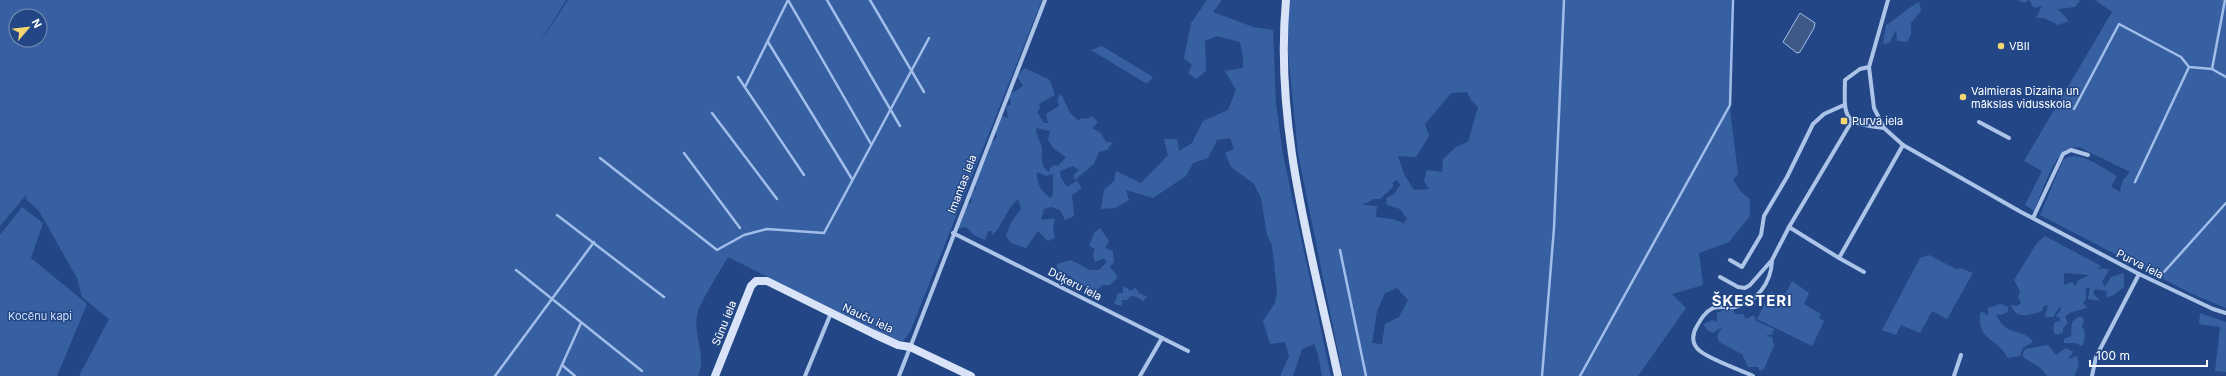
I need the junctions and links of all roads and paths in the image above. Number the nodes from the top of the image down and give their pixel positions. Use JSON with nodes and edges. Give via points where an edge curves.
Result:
{"nodes":[{"id":1,"x":1044,"y":0,"type":"edge"},
{"id":2,"x":1286,"y":0,"type":"edge"},
{"id":3,"x":1888,"y":0,"type":"edge"},
{"id":4,"x":1870,"y":67,"type":"junction"},
{"id":5,"x":1844,"y":106,"type":"junction"},
{"id":6,"x":1852,"y":121,"type":"junction"},
{"id":7,"x":1979,"y":122,"type":"dead end"},
{"id":8,"x":1884,"y":128,"type":"junction"},
{"id":9,"x":2009,"y":138,"type":"dead end"},
{"id":10,"x":1903,"y":146,"type":"junction"},
{"id":11,"x":2088,"y":155,"type":"dead end"},
{"id":12,"x":2034,"y":218,"type":"junction"},
{"id":13,"x":1789,"y":227,"type":"junction"},
{"id":14,"x":953,"y":233,"type":"junction"},
{"id":15,"x":1839,"y":258,"type":"junction"},
{"id":16,"x":1730,"y":260,"type":"dead end"},
{"id":17,"x":1772,"y":260,"type":"junction"},
{"id":18,"x":1864,"y":272,"type":"dead end"},
{"id":19,"x":2139,"y":274,"type":"junction"},
{"id":20,"x":1720,"y":277,"type":"dead end"},
{"id":21,"x":756,"y":281,"type":"joint"},
{"id":22,"x":831,"y":313,"type":"junction"},
{"id":23,"x":2226,"y":313,"type":"edge"},
{"id":24,"x":1162,"y":338,"type":"junction"},
{"id":25,"x":910,"y":347,"type":"junction"},
{"id":26,"x":1188,"y":351,"type":"dead end"},
{"id":27,"x":1961,"y":355,"type":"dead end"},
{"id":28,"x":715,"y":376,"type":"edge"},
{"id":29,"x":806,"y":376,"type":"edge"},
{"id":30,"x":898,"y":376,"type":"edge"},
{"id":31,"x":971,"y":376,"type":"edge"},
{"id":32,"x":1140,"y":376,"type":"edge"},
{"id":33,"x":1338,"y":376,"type":"edge"},
{"id":34,"x":1753,"y":376,"type":"edge"},
{"id":35,"x":1954,"y":376,"type":"edge"},
{"id":36,"x":2092,"y":376,"type":"edge"}],
"edges":[{"from":1,"to":14,"type":"street","name":"Imantas iela"},
{"from":2,"to":33,"type":"street","via":[[1283,73],[1292,156]]},
{"from":3,"to":4,"type":"street","name":"Purva iela"},
{"from":4,"to":5,"type":"street","via":[[1860,69],[1845,80]]},
{"from":4,"to":8,"type":"street","name":"Purva iela","via":[[1874,108]]},
{"from":5,"to":6,"type":"street"},
{"from":5,"to":16,"type":"street","via":[[1824,114],[1813,124],[1764,216],[1761,235],[1746,261],[1742,267]]},
{"from":6,"to":8,"type":"street","via":[[1865,126]]},
{"from":6,"to":13,"type":"street"},
{"from":7,"to":9,"type":"street"},
{"from":8,"to":10,"type":"street","name":"Purva iela"},
{"from":10,"to":12,"type":"street","name":"Purva iela"},
{"from":10,"to":15,"type":"street"},
{"from":11,"to":12,"type":"street","via":[[2071,150],[2063,154]]},
{"from":12,"to":19,"type":"street","name":"Purva iela"},
{"from":13,"to":15,"type":"street"},
{"from":13,"to":17,"type":"street"},
{"from":14,"to":24,"type":"street","name":"Dūķeru iela"},
{"from":14,"to":25,"type":"street","name":"Imantas iela"},
{"from":15,"to":18,"type":"street"},
{"from":17,"to":20,"type":"street","via":[[1745,288]]},
{"from":17,"to":34,"type":"street","via":[[1771,274],[1755,298],[1746,304],[1714,308],[1702,317],[1693,333],[1693,339],[1700,351]]},
{"from":19,"to":23,"type":"street","name":"Purva iela"},
{"from":19,"to":36,"type":"street","via":[[2096,357]]},
{"from":21,"to":22,"type":"street","name":"Nauču iela","via":[[767,281]]},
{"from":21,"to":28,"type":"street","name":"Sūnu iela","via":[[751,286]]},
{"from":22,"to":25,"type":"street","name":"Nauču iela","via":[[898,345]]},
{"from":22,"to":29,"type":"street"},
{"from":24,"to":26,"type":"street","name":"Dūķeru iela"},
{"from":24,"to":32,"type":"street"},
{"from":25,"to":30,"type":"street","name":"Imantas iela"},
{"from":25,"to":31,"type":"street","name":"Nauču iela"},
{"from":27,"to":35,"type":"street"}]}
